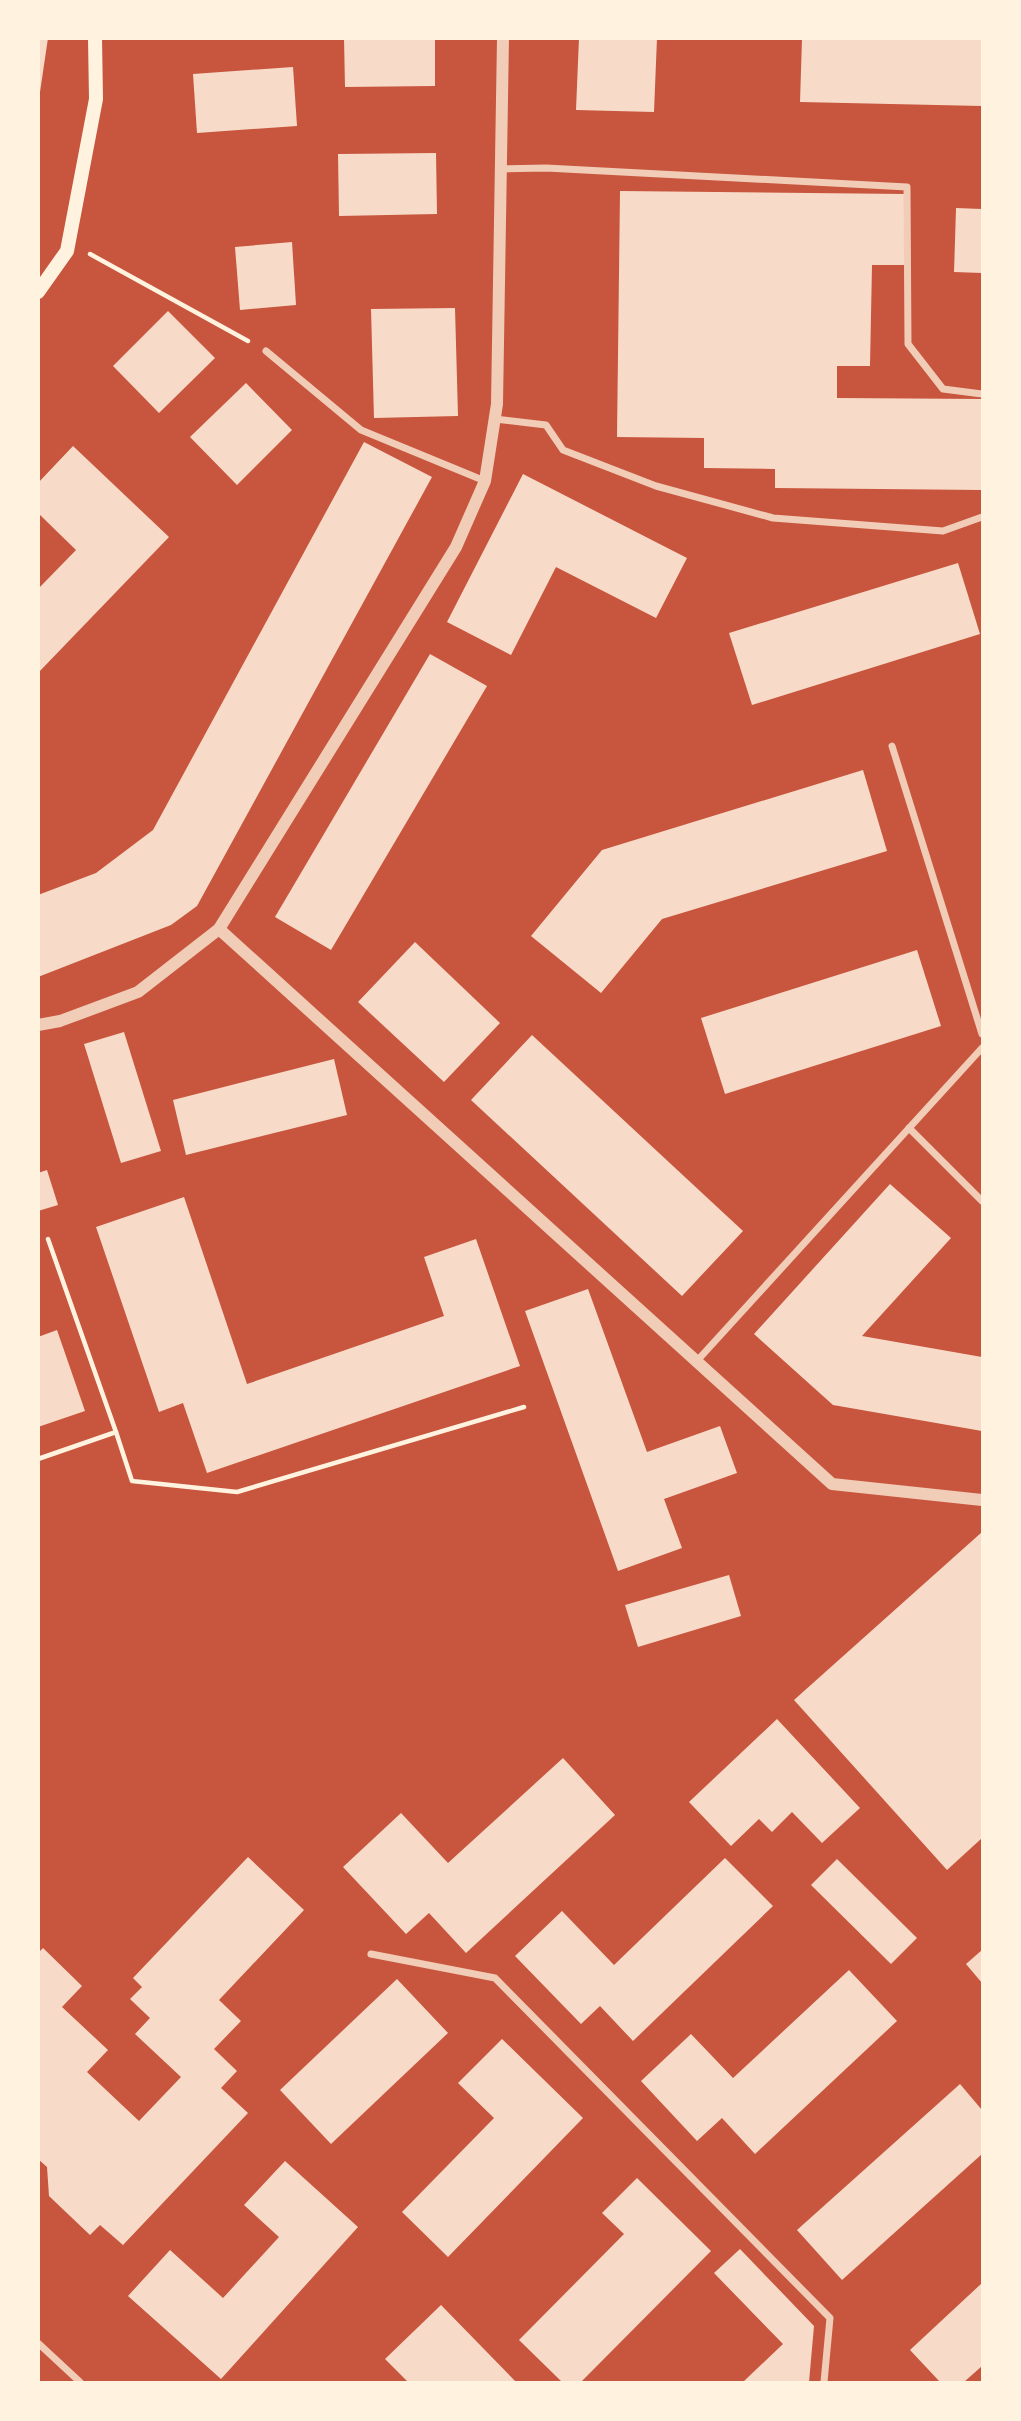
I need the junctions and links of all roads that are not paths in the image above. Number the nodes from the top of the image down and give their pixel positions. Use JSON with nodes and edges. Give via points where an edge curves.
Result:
{"nodes":[{"id":1,"x":95,"y":38,"type":"edge"},
{"id":2,"x":503,"y":38,"type":"edge"},
{"id":3,"x":501,"y":169,"type":"junction"},
{"id":4,"x":38,"y":292,"type":"edge"},
{"id":5,"x":266,"y":351,"type":"road end"},
{"id":6,"x":982,"y":394,"type":"edge"},
{"id":7,"x":495,"y":419,"type":"junction"},
{"id":8,"x":485,"y":481,"type":"junction"},
{"id":9,"x":982,"y":517,"type":"edge"},
{"id":10,"x":892,"y":746,"type":"dead end"},
{"id":11,"x":219,"y":929,"type":"junction"},
{"id":12,"x":38,"y":1024,"type":"edge"},
{"id":13,"x":982,"y":1034,"type":"edge"},
{"id":14,"x":982,"y":1048,"type":"edge"},
{"id":15,"x":909,"y":1128,"type":"junction"},
{"id":16,"x":982,"y":1201,"type":"edge"},
{"id":17,"x":696,"y":1362,"type":"junction"},
{"id":18,"x":982,"y":1500,"type":"edge"},
{"id":19,"x":372,"y":1954,"type":"dead end"},
{"id":20,"x":38,"y":2343,"type":"edge"},
{"id":21,"x":80,"y":2382,"type":"edge"},
{"id":22,"x":824,"y":2382,"type":"edge"}],
"edges":[{"from":1,"to":4,"type":"main road","via":[[96,99],[67,251]]},
{"from":2,"to":3,"type":"street"},
{"from":3,"to":6,"type":"street","via":[[907,187],[908,344],[943,389]]},
{"from":3,"to":7,"type":"street"},
{"from":5,"to":8,"type":"street","via":[[360,430]]},
{"from":7,"to":8,"type":"street"},
{"from":7,"to":9,"type":"street","via":[[546,425],[564,450],[656,486],[773,518],[943,531]]},
{"from":8,"to":11,"type":"street","via":[[456,547]]},
{"from":10,"to":13,"type":"street"},
{"from":11,"to":12,"type":"street","via":[[138,992],[60,1021]]},
{"from":11,"to":17,"type":"street"},
{"from":14,"to":15,"type":"street"},
{"from":15,"to":16,"type":"street"},
{"from":15,"to":17,"type":"street"},
{"from":17,"to":18,"type":"street","via":[[832,1484]]},
{"from":19,"to":22,"type":"street","via":[[495,1978],[830,2318]]},
{"from":20,"to":21,"type":"street"}]}
